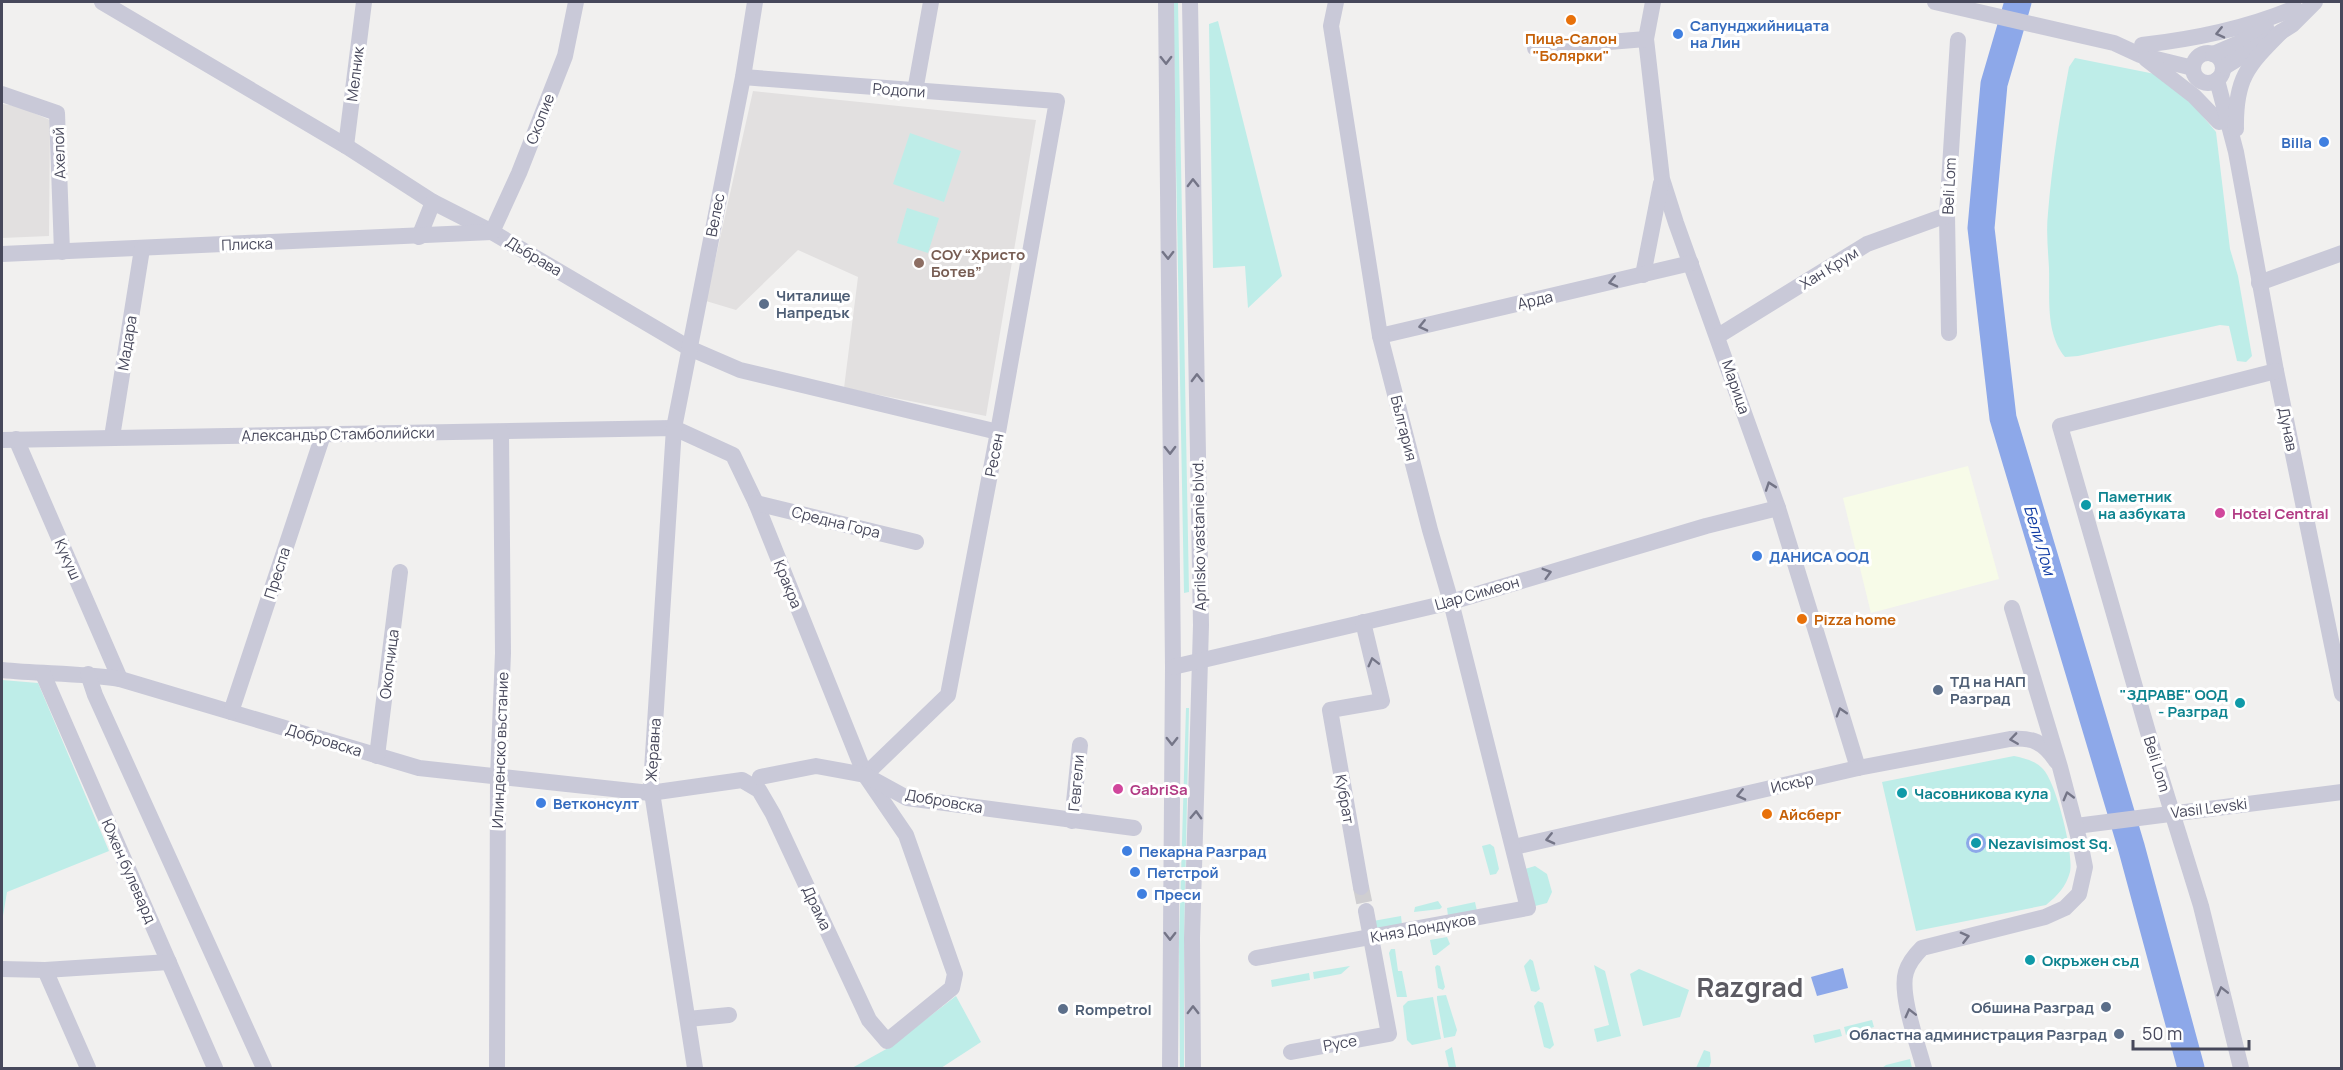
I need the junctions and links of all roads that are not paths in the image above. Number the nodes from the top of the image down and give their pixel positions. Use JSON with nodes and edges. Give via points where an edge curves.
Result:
{"nodes":[{"id":1,"x":102,"y":2,"type":"edge"},
{"id":2,"x":364,"y":2,"type":"edge"},
{"id":3,"x":576,"y":2,"type":"edge"},
{"id":4,"x":755,"y":2,"type":"edge"},
{"id":5,"x":931,"y":2,"type":"edge"},
{"id":6,"x":1166,"y":2,"type":"edge"},
{"id":7,"x":1190,"y":2,"type":"edge"},
{"id":8,"x":1336,"y":2,"type":"edge"},
{"id":9,"x":1653,"y":2,"type":"edge"},
{"id":10,"x":1935,"y":2,"type":"edge"},
{"id":11,"x":2315,"y":2,"type":"edge"},
{"id":12,"x":2300,"y":4,"type":"edge"},
{"id":13,"x":2281,"y":32,"type":"junction"},
{"id":14,"x":1646,"y":39,"type":"junction"},
{"id":15,"x":1958,"y":40,"type":"dead end"},
{"id":16,"x":1535,"y":48,"type":"dead end"},
{"id":17,"x":2141,"y":50,"type":"junction"},
{"id":18,"x":2201,"y":64,"type":"junction"},
{"id":19,"x":2220,"y":74,"type":"junction"},
{"id":20,"x":742,"y":77,"type":"junction"},
{"id":21,"x":915,"y":91,"type":"junction"},
{"id":22,"x":2,"y":94,"type":"edge"},
{"id":23,"x":1057,"y":101,"type":"joint"},
{"id":24,"x":2219,"y":122,"type":"junction"},
{"id":25,"x":346,"y":146,"type":"junction"},
{"id":26,"x":2237,"y":158,"type":"junction"},
{"id":27,"x":1662,"y":179,"type":"junction"},
{"id":28,"x":434,"y":202,"type":"junction"},
{"id":29,"x":1947,"y":214,"type":"junction"},
{"id":30,"x":492,"y":232,"type":"junction"},
{"id":31,"x":419,"y":237,"type":"junction"},
{"id":32,"x":142,"y":249,"type":"junction"},
{"id":33,"x":62,"y":252,"type":"junction"},
{"id":34,"x":2342,"y":253,"type":"edge"},
{"id":35,"x":2,"y":254,"type":"edge"},
{"id":36,"x":1690,"y":263,"type":"junction"},
{"id":37,"x":1643,"y":275,"type":"junction"},
{"id":38,"x":2259,"y":283,"type":"junction"},
{"id":39,"x":1949,"y":333,"type":"dead end"},
{"id":40,"x":1380,"y":336,"type":"junction"},
{"id":41,"x":1718,"y":336,"type":"junction"},
{"id":42,"x":689,"y":348,"type":"junction"},
{"id":43,"x":2276,"y":370,"type":"junction"},
{"id":44,"x":674,"y":428,"type":"junction"},
{"id":45,"x":501,"y":432,"type":"junction"},
{"id":46,"x":998,"y":432,"type":"junction"},
{"id":47,"x":323,"y":435,"type":"junction"},
{"id":48,"x":112,"y":437,"type":"junction"},
{"id":49,"x":9,"y":440,"type":"edge"},
{"id":50,"x":756,"y":503,"type":"junction"},
{"id":51,"x":1778,"y":508,"type":"junction"},
{"id":52,"x":916,"y":542,"type":"dead end"},
{"id":53,"x":400,"y":572,"type":"dead end"},
{"id":54,"x":1451,"y":602,"type":"junction"},
{"id":55,"x":2012,"y":608,"type":"dead end"},
{"id":56,"x":1363,"y":622,"type":"junction"},
{"id":57,"x":1201,"y":660,"type":"junction"},
{"id":58,"x":1173,"y":667,"type":"junction"},
{"id":59,"x":2,"y":670,"type":"edge"},
{"id":60,"x":43,"y":674,"type":"junction"},
{"id":61,"x":88,"y":674,"type":"junction"},
{"id":62,"x":120,"y":679,"type":"junction"},
{"id":63,"x":2342,"y":694,"type":"edge"},
{"id":64,"x":231,"y":712,"type":"junction"},
{"id":65,"x":1080,"y":745,"type":"dead end"},
{"id":66,"x":377,"y":756,"type":"junction"},
{"id":67,"x":2060,"y":767,"type":"junction"},
{"id":68,"x":1858,"y":768,"type":"junction"},
{"id":69,"x":865,"y":775,"type":"junction"},
{"id":70,"x":498,"y":776,"type":"junction"},
{"id":71,"x":760,"y":777,"type":"dead end"},
{"id":72,"x":742,"y":780,"type":"joint"},
{"id":73,"x":2342,"y":792,"type":"edge"},
{"id":74,"x":650,"y":793,"type":"junction"},
{"id":75,"x":2172,"y":813,"type":"junction"},
{"id":76,"x":1072,"y":821,"type":"junction"},
{"id":77,"x":2076,"y":826,"type":"junction"},
{"id":78,"x":1134,"y":828,"type":"dead end"},
{"id":79,"x":1514,"y":847,"type":"junction"},
{"id":80,"x":1361,"y":887,"type":"tunnel mouth"},
{"id":81,"x":1366,"y":911,"type":"tunnel mouth"},
{"id":82,"x":1371,"y":938,"type":"junction"},
{"id":83,"x":1256,"y":958,"type":"dead end"},
{"id":84,"x":169,"y":962,"type":"junction"},
{"id":85,"x":2,"y":969,"type":"edge"},
{"id":86,"x":45,"y":970,"type":"junction"},
{"id":87,"x":729,"y":1015,"type":"dead end"},
{"id":88,"x":688,"y":1019,"type":"junction"},
{"id":89,"x":887,"y":1041,"type":"joint"},
{"id":90,"x":1291,"y":1052,"type":"dead end"},
{"id":91,"x":88,"y":1068,"type":"edge"},
{"id":92,"x":215,"y":1068,"type":"edge"},
{"id":93,"x":264,"y":1068,"type":"edge"},
{"id":94,"x":497,"y":1068,"type":"edge"},
{"id":95,"x":696,"y":1068,"type":"edge"},
{"id":96,"x":1170,"y":1068,"type":"edge"},
{"id":97,"x":1193,"y":1068,"type":"edge"},
{"id":98,"x":1924,"y":1068,"type":"edge"},
{"id":99,"x":2241,"y":1068,"type":"edge"}],
"edges":[{"from":1,"to":25,"type":"street","name":"Дъбрава"},
{"from":2,"to":25,"type":"street","name":"Мелник"},
{"from":3,"to":30,"type":"street","name":"Скопие","via":[[565,56]]},
{"from":4,"to":20,"type":"street","name":"Велес"},
{"from":5,"to":21,"type":"street"},
{"from":6,"to":58,"type":"street","name":"Aprilsko vastanie blvd.","one_way":true},
{"from":57,"to":7,"type":"street","name":"Aprilsko vastanie blvd.","one_way":true},
{"from":8,"to":40,"type":"street","name":"България","via":[[1331,26]]},
{"from":9,"to":14,"type":"street","name":"Марица"},
{"from":10,"to":17,"type":"street"},
{"from":11,"to":13,"type":"street"},
{"from":12,"to":17,"type":"street","one_way":true,"via":[[2266,20],[2228,31]]},
{"from":12,"to":18,"type":"street"},
{"from":13,"to":19,"type":"street"},
{"from":13,"to":26,"type":"street","via":[[2252,62],[2241,81],[2236,102]]},
{"from":14,"to":16,"type":"street"},
{"from":14,"to":27,"type":"street","name":"Марица"},
{"from":15,"to":29,"type":"street","name":"Beli Lom"},
{"from":17,"to":18,"type":"street"},
{"from":17,"to":24,"type":"street"},
{"from":18,"to":19,"type":"street","via":[[2208,83]]},
{"from":18,"to":19,"type":"street","via":[[2221,59]]},
{"from":18,"to":24,"type":"street","name":"Дунав"},
{"from":19,"to":26,"type":"street","name":"Дунав"},
{"from":20,"to":21,"type":"street","name":"Родопи"},
{"from":20,"to":42,"type":"street","name":"Велес"},
{"from":21,"to":23,"type":"street","name":"Родопи"},
{"from":22,"to":33,"type":"street","name":"Ахелой","via":[[57,113]]},
{"from":23,"to":46,"type":"street","name":"Ресен"},
{"from":24,"to":26,"type":"street","name":"Дунав"},
{"from":25,"to":28,"type":"street","name":"Дъбрава"},
{"from":26,"to":38,"type":"street","name":"Дунав"},
{"from":27,"to":36,"type":"street","name":"Марица"},
{"from":27,"to":37,"type":"street"},
{"from":28,"to":30,"type":"street","name":"Дъбрава"},
{"from":28,"to":31,"type":"street"},
{"from":29,"to":39,"type":"street","name":"Beli Lom"},
{"from":29,"to":41,"type":"street","name":"Хан Крум","via":[[1867,244]]},
{"from":30,"to":31,"type":"street","name":"Плиска"},
{"from":30,"to":42,"type":"street","name":"Дъбрава"},
{"from":31,"to":32,"type":"street","name":"Плиска"},
{"from":32,"to":33,"type":"street","name":"Плиска"},
{"from":32,"to":48,"type":"street","name":"Мадара"},
{"from":33,"to":35,"type":"street","name":"Плиска"},
{"from":34,"to":38,"type":"street"},
{"from":36,"to":37,"type":"street","name":"Арда"},
{"from":36,"to":41,"type":"street","name":"Марица"},
{"from":37,"to":40,"type":"street","name":"Арда","one_way":true},
{"from":38,"to":43,"type":"street","name":"Дунав"},
{"from":40,"to":54,"type":"street","name":"България"},
{"from":51,"to":41,"type":"street","name":"Марица","one_way":true},
{"from":42,"to":44,"type":"street","name":"Велес"},
{"from":42,"to":46,"type":"street","name":"Дъбрава","via":[[740,370]]},
{"from":43,"to":63,"type":"street","name":"Дунав"},
{"from":43,"to":75,"type":"street","name":"Beli Lom","via":[[2060,426]]},
{"from":44,"to":45,"type":"street","name":"Александър Стамболийски"},
{"from":44,"to":50,"type":"street","name":"Кракра","via":[[733,455]]},
{"from":44,"to":74,"type":"street","name":"Жеравна"},
{"from":45,"to":47,"type":"street","name":"Александър Стамболийски"},
{"from":45,"to":70,"type":"street","name":"Илинденско въстание","via":[[503,653]]},
{"from":46,"to":69,"type":"street","name":"Ресен","via":[[948,695]]},
{"from":47,"to":48,"type":"street","name":"Александър Стамболийски"},
{"from":47,"to":64,"type":"street","name":"Преспа"},
{"from":48,"to":49,"type":"street","name":"Александър Стамболийски"},
{"from":49,"to":62,"type":"street","name":"Кукуш"},
{"from":50,"to":52,"type":"street","name":"Средна Гора"},
{"from":50,"to":69,"type":"street","name":"Кракра"},
{"from":54,"to":51,"type":"street","name":"Цар Симеон","one_way":true},
{"from":68,"to":51,"type":"street","name":"Марица","one_way":true},
{"from":53,"to":66,"type":"street","name":"Околчица"},
{"from":54,"to":56,"type":"street","name":"Цар Симеон"},
{"from":54,"to":79,"type":"street","name":"България"},
{"from":55,"to":67,"type":"street"},
{"from":56,"to":57,"type":"street","name":"Цар Симеон"},
{"from":80,"to":56,"type":"street","name":"Кубрат","one_way":true,"via":[[1330,710],[1383,701]]},
{"from":57,"to":58,"type":"street","name":"Цар Симеон"},
{"from":97,"to":57,"type":"street","name":"Aprilsko vastanie blvd.","one_way":true,"via":[[1192,938]]},
{"from":58,"to":96,"type":"street","name":"Aprilsko vastanie blvd.","one_way":true},
{"from":59,"to":60,"type":"street","name":"Добровска"},
{"from":60,"to":61,"type":"street","name":"Добровска"},
{"from":60,"to":84,"type":"street","name":"Южен булевард"},
{"from":61,"to":62,"type":"street","name":"Добровска"},
{"from":61,"to":93,"type":"street"},
{"from":62,"to":64,"type":"street","name":"Добровска"},
{"from":64,"to":66,"type":"street","name":"Добровска"},
{"from":65,"to":76,"type":"street","name":"Гевгели"},
{"from":66,"to":70,"type":"street","name":"Добровска","via":[[419,768]]},
{"from":67,"to":68,"type":"street","name":"Искър","one_way":true,"via":[[2041,744],[2026,737]]},
{"from":77,"to":67,"type":"street","one_way":true},
{"from":68,"to":79,"type":"street","name":"Искър","one_way":true},
{"from":69,"to":71,"type":"street","name":"Добровска","via":[[816,766]]},
{"from":69,"to":76,"type":"street","name":"Добровска","via":[[907,798]]},
{"from":69,"to":89,"type":"street","name":"Кракра","via":[[906,835],[955,974],[952,988]]},
{"from":70,"to":74,"type":"street","name":"Добровска"},
{"from":70,"to":94,"type":"street","name":"Илинденско въстание"},
{"from":72,"to":74,"type":"street","name":"Добровска"},
{"from":72,"to":89,"type":"street","name":"Драма","via":[[759,790],[773,814],[869,1020]]},
{"from":73,"to":75,"type":"street","name":"Vasil Levski"},
{"from":74,"to":88,"type":"street","name":"Жеравна"},
{"from":75,"to":77,"type":"street","name":"Vasil Levski"},
{"from":99,"to":75,"type":"street","name":"Beli Lom","one_way":true,"via":[[2201,906]]},
{"from":76,"to":78,"type":"street","name":"Добровска"},
{"from":98,"to":77,"type":"street","one_way":true,"via":[[1904,989],[1913,958],[1922,948],[2045,917],[2065,908],[2079,894],[2085,867]]},
{"from":79,"to":82,"type":"street","name":"Княз Дондуков","via":[[1528,908]]},
{"from":81,"to":82,"type":"street"},
{"from":82,"to":83,"type":"street","name":"Княз Дондуков"},
{"from":82,"to":90,"type":"street","name":"Русе","via":[[1389,1034]]},
{"from":84,"to":86,"type":"street"},
{"from":84,"to":92,"type":"street","name":"Южен булевард"},
{"from":85,"to":86,"type":"street"},
{"from":86,"to":91,"type":"street"},
{"from":87,"to":88,"type":"street"},
{"from":88,"to":95,"type":"street","name":"Жеравна"}]}
